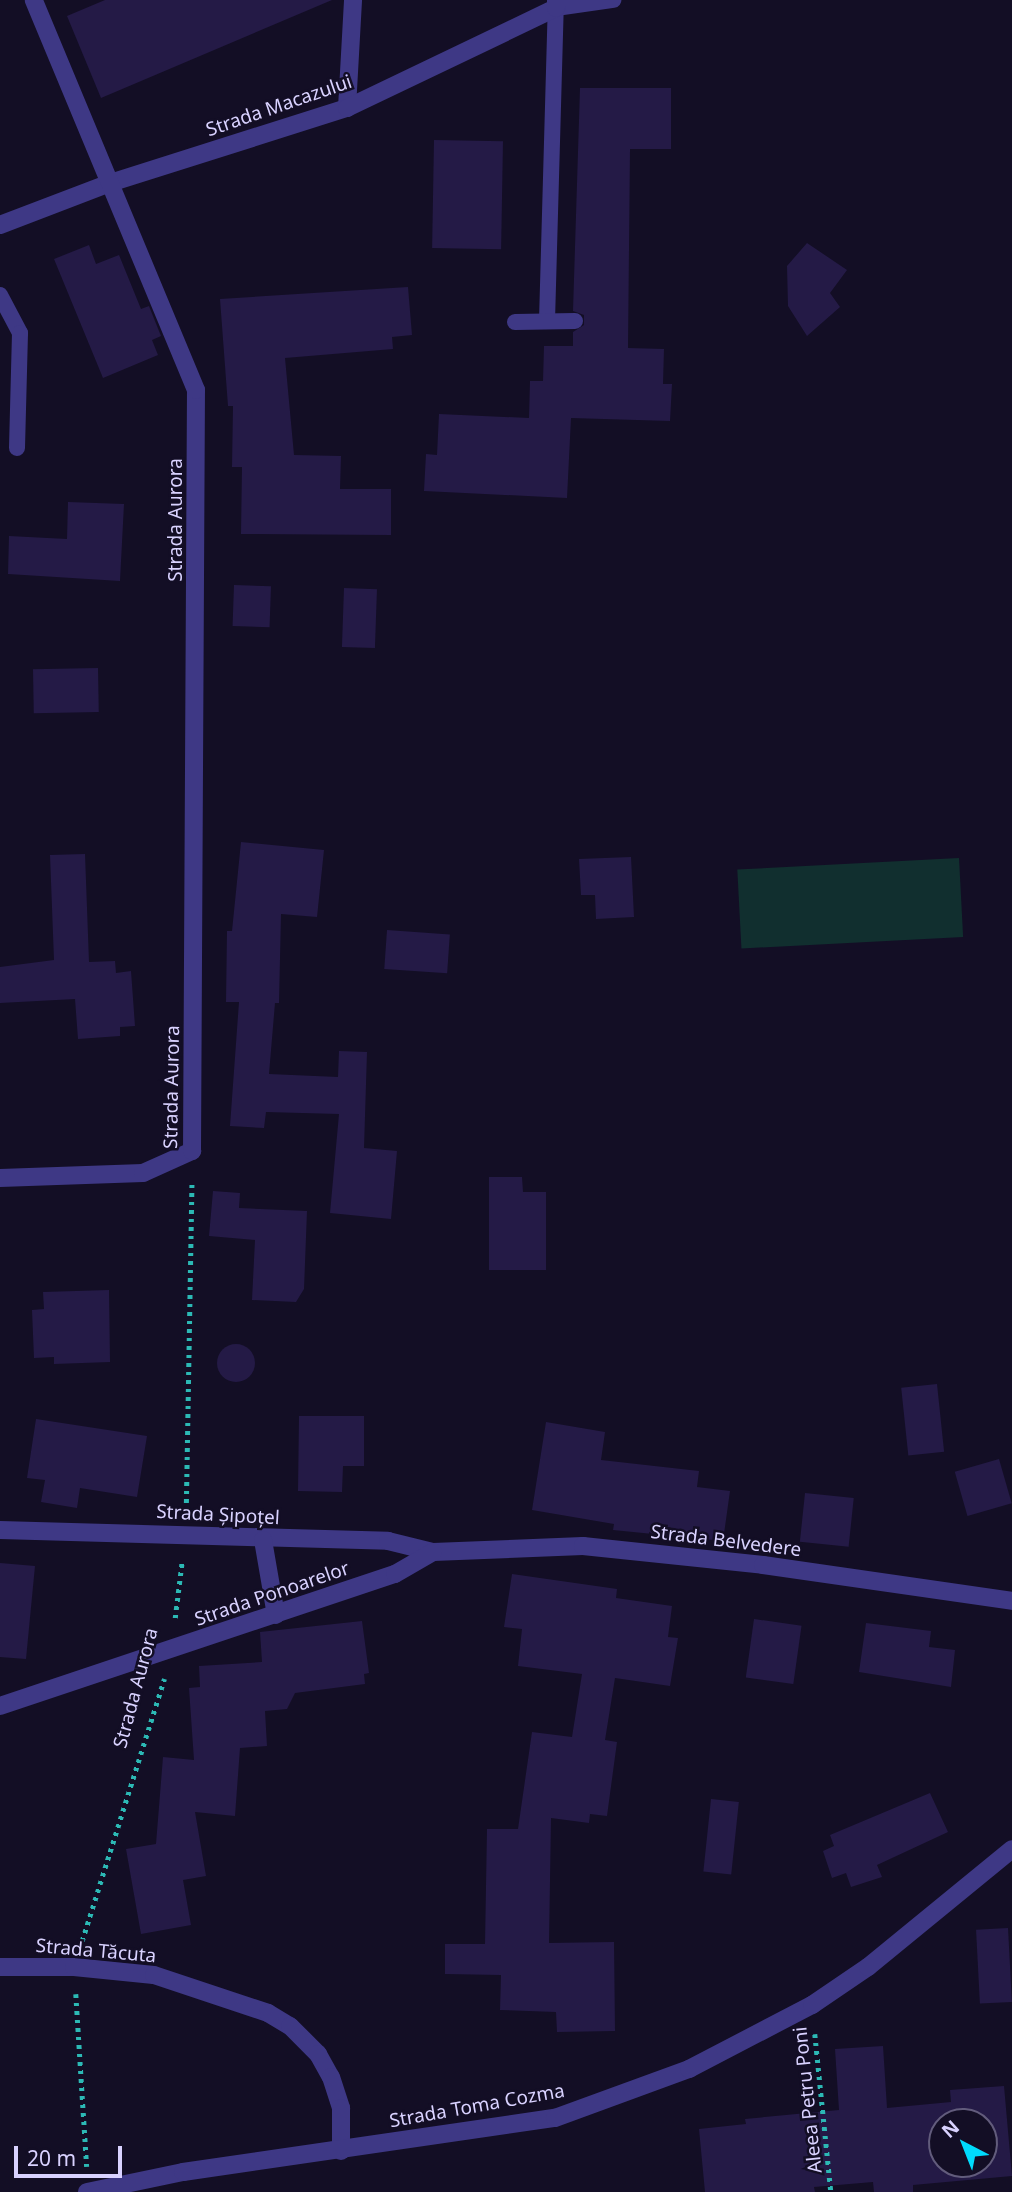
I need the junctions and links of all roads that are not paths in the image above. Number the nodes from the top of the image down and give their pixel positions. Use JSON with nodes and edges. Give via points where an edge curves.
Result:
{"nodes":[{"id":1,"x":34,"y":0,"type":"edge"},
{"id":2,"x":353,"y":0,"type":"edge"},
{"id":3,"x":613,"y":0,"type":"edge"},
{"id":4,"x":556,"y":4,"type":"edge"},
{"id":5,"x":347,"y":108,"type":"junction"},
{"id":6,"x":110,"y":183,"type":"junction"},
{"id":7,"x":0,"y":225,"type":"edge"},
{"id":8,"x":0,"y":295,"type":"edge"},
{"id":9,"x":547,"y":321,"type":"junction"},
{"id":10,"x":575,"y":321,"type":"dead end"},
{"id":11,"x":515,"y":322,"type":"dead end"},
{"id":12,"x":17,"y":448,"type":"dead end"},
{"id":13,"x":0,"y":1178,"type":"edge"},
{"id":14,"x":0,"y":1530,"type":"edge"},
{"id":15,"x":263,"y":1540,"type":"junction"},
{"id":16,"x":433,"y":1552,"type":"junction"},
{"id":17,"x":1012,"y":1601,"type":"edge"},
{"id":18,"x":276,"y":1615,"type":"junction"},
{"id":19,"x":0,"y":1706,"type":"edge"},
{"id":20,"x":1012,"y":1849,"type":"edge"},
{"id":21,"x":0,"y":1967,"type":"edge"},
{"id":22,"x":341,"y":2151,"type":"junction"},
{"id":23,"x":88,"y":2192,"type":"edge"}],
"edges":[{"from":1,"to":6,"type":"street","name":"Strada Aurora"},
{"from":2,"to":5,"type":"street"},
{"from":3,"to":4,"type":"lane"},
{"from":4,"to":5,"type":"street","name":"Strada Macazului"},
{"from":4,"to":9,"type":"lane"},
{"from":5,"to":6,"type":"street","name":"Strada Macazului"},
{"from":6,"to":7,"type":"street","name":"Strada Macazului"},
{"from":6,"to":13,"type":"street","name":"Strada Aurora","via":[[196,390],[192,1151],[143,1173]]},
{"from":8,"to":12,"type":"lane","via":[[20,333]]},
{"from":9,"to":10,"type":"lane"},
{"from":9,"to":11,"type":"lane"},
{"from":14,"to":15,"type":"street","name":"Strada Șipoțel"},
{"from":15,"to":16,"type":"street","name":"Strada Șipoțel","via":[[388,1541]]},
{"from":15,"to":18,"type":"street"},
{"from":16,"to":17,"type":"street","name":"Strada Belvedere","via":[[583,1546],[763,1565]]},
{"from":16,"to":18,"type":"street","name":"Strada Ponoarelor","via":[[395,1574]]},
{"from":18,"to":19,"type":"street","name":"Strada Ponoarelor"},
{"from":20,"to":22,"type":"street","name":"Strada Toma Cozma","via":[[868,1967],[812,2005],[689,2070],[555,2118]]},
{"from":21,"to":22,"type":"street","name":"Strada Tăcuta","via":[[74,1967],[154,1975],[229,1996],[290,2026],[318,2054],[331,2077],[341,2108]]},
{"from":22,"to":23,"type":"street","name":"Strada Toma Cozma","via":[[183,2172]]}]}
